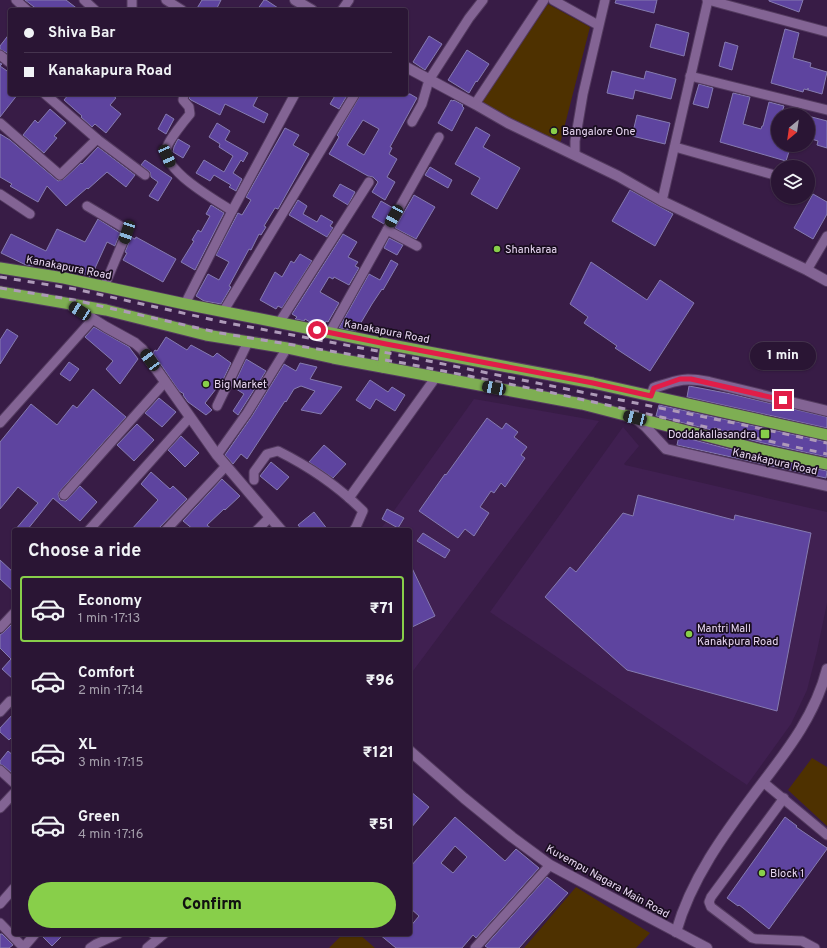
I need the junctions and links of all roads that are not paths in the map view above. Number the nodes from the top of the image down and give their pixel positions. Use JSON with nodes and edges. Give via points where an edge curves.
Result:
{"nodes":[{"id":1,"x":16,"y":0,"type":"edge"},
{"id":2,"x":84,"y":0,"type":"edge"},
{"id":3,"x":166,"y":0,"type":"edge"},
{"id":4,"x":483,"y":0,"type":"edge"},
{"id":5,"x":544,"y":0,"type":"edge"},
{"id":6,"x":553,"y":0,"type":"edge"},
{"id":7,"x":605,"y":0,"type":"edge"},
{"id":8,"x":707,"y":0,"type":"edge"},
{"id":9,"x":25,"y":8,"type":"edge"},
{"id":10,"x":93,"y":8,"type":"edge"},
{"id":11,"x":179,"y":8,"type":"edge"},
{"id":12,"x":598,"y":25,"type":"junction"},
{"id":13,"x":827,"y":32,"type":"edge"},
{"id":14,"x":0,"y":55,"type":"edge"},
{"id":15,"x":8,"y":61,"type":"edge"},
{"id":16,"x":408,"y":68,"type":"edge"},
{"id":17,"x":690,"y":76,"type":"junction"},
{"id":18,"x":429,"y":80,"type":"junction"},
{"id":19,"x":48,"y":96,"type":"edge"},
{"id":20,"x":184,"y":96,"type":"edge"},
{"id":21,"x":294,"y":96,"type":"edge"},
{"id":22,"x":354,"y":96,"type":"edge"},
{"id":23,"x":475,"y":104,"type":"junction"},
{"id":24,"x":827,"y":110,"type":"edge"},
{"id":25,"x":412,"y":122,"type":"dead end"},
{"id":26,"x":0,"y":123,"type":"edge"},
{"id":27,"x":439,"y":137,"type":"dead end"},
{"id":28,"x":97,"y":139,"type":"junction"},
{"id":29,"x":675,"y":147,"type":"junction"},
{"id":30,"x":575,"y":155,"type":"junction"},
{"id":31,"x":771,"y":174,"type":"edge"},
{"id":32,"x":145,"y":175,"type":"dead end"},
{"id":33,"x":369,"y":182,"type":"dead end"},
{"id":34,"x":0,"y":194,"type":"edge"},
{"id":35,"x":662,"y":201,"type":"junction"},
{"id":36,"x":87,"y":206,"type":"dead end"},
{"id":37,"x":232,"y":211,"type":"junction"},
{"id":38,"x":30,"y":214,"type":"dead end"},
{"id":39,"x":387,"y":230,"type":"junction"},
{"id":40,"x":827,"y":236,"type":"edge"},
{"id":41,"x":417,"y":246,"type":"dead end"},
{"id":42,"x":0,"y":268,"type":"edge"},
{"id":43,"x":807,"y":270,"type":"junction"},
{"id":44,"x":827,"y":281,"type":"edge"},
{"id":45,"x":104,"y":287,"type":"junction"},
{"id":46,"x":0,"y":292,"type":"edge"},
{"id":47,"x":68,"y":303,"type":"junction"},
{"id":48,"x":185,"y":304,"type":"junction"},
{"id":49,"x":223,"y":312,"type":"junction"},
{"id":50,"x":93,"y":319,"type":"junction"},
{"id":51,"x":280,"y":323,"type":"junction"},
{"id":52,"x":330,"y":332,"type":"junction"},
{"id":53,"x":248,"y":342,"type":"junction"},
{"id":54,"x":386,"y":344,"type":"junction"},
{"id":55,"x":287,"y":348,"type":"junction"},
{"id":56,"x":383,"y":367,"type":"junction"},
{"id":57,"x":436,"y":377,"type":"junction"},
{"id":58,"x":165,"y":382,"type":"junction"},
{"id":59,"x":651,"y":396,"type":"junction"},
{"id":60,"x":217,"y":406,"type":"dead end"},
{"id":61,"x":827,"y":411,"type":"edge"},
{"id":62,"x":190,"y":417,"type":"junction"},
{"id":63,"x":635,"y":418,"type":"junction"},
{"id":64,"x":0,"y":423,"type":"edge"},
{"id":65,"x":827,"y":435,"type":"edge"},
{"id":66,"x":217,"y":455,"type":"junction"},
{"id":67,"x":827,"y":464,"type":"edge"},
{"id":68,"x":226,"y":466,"type":"junction"},
{"id":69,"x":254,"y":480,"type":"dead end"},
{"id":70,"x":827,"y":486,"type":"edge"},
{"id":71,"x":64,"y":495,"type":"dead end"},
{"id":72,"x":349,"y":498,"type":"junction"},
{"id":73,"x":270,"y":517,"type":"junction"},
{"id":74,"x":91,"y":528,"type":"edge"},
{"id":75,"x":168,"y":528,"type":"edge"},
{"id":76,"x":259,"y":528,"type":"edge"},
{"id":77,"x":279,"y":528,"type":"edge"},
{"id":78,"x":355,"y":528,"type":"edge"},
{"id":79,"x":12,"y":615,"type":"edge"},
{"id":80,"x":0,"y":628,"type":"edge"},
{"id":81,"x":827,"y":669,"type":"edge"},
{"id":82,"x":10,"y":701,"type":"dead end"},
{"id":83,"x":0,"y":712,"type":"edge"},
{"id":84,"x":412,"y":753,"type":"edge"},
{"id":85,"x":0,"y":770,"type":"edge"},
{"id":86,"x":12,"y":781,"type":"edge"},
{"id":87,"x":763,"y":782,"type":"junction"},
{"id":88,"x":12,"y":795,"type":"edge"},
{"id":89,"x":784,"y":798,"type":"junction"},
{"id":90,"x":0,"y":808,"type":"edge"},
{"id":91,"x":827,"y":835,"type":"edge"},
{"id":92,"x":550,"y":865,"type":"junction"},
{"id":93,"x":12,"y":890,"type":"edge"},
{"id":94,"x":0,"y":904,"type":"edge"},
{"id":95,"x":0,"y":923,"type":"edge"},
{"id":96,"x":676,"y":932,"type":"junction"},
{"id":97,"x":33,"y":936,"type":"edge"},
{"id":98,"x":114,"y":936,"type":"edge"},
{"id":99,"x":158,"y":936,"type":"edge"},
{"id":100,"x":23,"y":948,"type":"edge"},
{"id":101,"x":90,"y":948,"type":"edge"},
{"id":102,"x":147,"y":948,"type":"edge"},
{"id":103,"x":475,"y":948,"type":"edge"},
{"id":104,"x":707,"y":948,"type":"edge"},
{"id":105,"x":815,"y":948,"type":"edge"}],
"edges":[{"from":1,"to":9,"type":"street"},
{"from":2,"to":10,"type":"street"},
{"from":3,"to":11,"type":"street"},
{"from":4,"to":18,"type":"street"},
{"from":5,"to":23,"type":"street"},
{"from":6,"to":12,"type":"street"},
{"from":7,"to":12,"type":"street"},
{"from":8,"to":13,"type":"street"},
{"from":8,"to":17,"type":"street"},
{"from":12,"to":30,"type":"street","via":[[583,94]]},
{"from":14,"to":15,"type":"street"},
{"from":16,"to":18,"type":"street"},
{"from":17,"to":24,"type":"street"},
{"from":17,"to":29,"type":"street"},
{"from":18,"to":23,"type":"street"},
{"from":18,"to":25,"type":"street","via":[[422,104]]},
{"from":19,"to":28,"type":"street"},
{"from":20,"to":37,"type":"street","via":[[190,114],[167,147],[171,166]]},
{"from":21,"to":37,"type":"street"},
{"from":22,"to":49,"type":"street"},
{"from":23,"to":30,"type":"street"},
{"from":26,"to":28,"type":"street","via":[[60,175]]},
{"from":27,"to":39,"type":"street"},
{"from":28,"to":32,"type":"street"},
{"from":29,"to":31,"type":"street"},
{"from":29,"to":35,"type":"street"},
{"from":30,"to":35,"type":"street"},
{"from":33,"to":51,"type":"street"},
{"from":34,"to":38,"type":"street"},
{"from":35,"to":43,"type":"street"},
{"from":36,"to":45,"type":"street","via":[[127,232]]},
{"from":37,"to":48,"type":"street"},
{"from":39,"to":41,"type":"street"},
{"from":39,"to":52,"type":"street"},
{"from":40,"to":43,"type":"street"},
{"from":42,"to":45,"type":"highway","name":"Kanakapura Road"},
{"from":43,"to":44,"type":"street"},
{"from":45,"to":48,"type":"highway","name":"Kanakapura Road"},
{"from":46,"to":47,"type":"highway","name":"Kanakapura Road"},
{"from":47,"to":50,"type":"street"},
{"from":47,"to":53,"type":"highway","name":"Kanakapura Road","via":[[206,335]]},
{"from":48,"to":49,"type":"highway","name":"Kanakapura Road"},
{"from":49,"to":51,"type":"highway","name":"Kanakapura Road"},
{"from":50,"to":58,"type":"street","via":[[142,349]]},
{"from":50,"to":64,"type":"street"},
{"from":51,"to":52,"type":"highway","name":"Kanakapura Road"},
{"from":52,"to":54,"type":"highway","name":"Kanakapura Road"},
{"from":53,"to":55,"type":"highway","name":"Kanakapura Road"},
{"from":53,"to":60,"type":"street"},
{"from":54,"to":56,"type":"highway"},
{"from":54,"to":59,"type":"highway","name":"Kanakapura Road"},
{"from":55,"to":56,"type":"highway","name":"Kanakapura Road"},
{"from":55,"to":66,"type":"street","via":[[247,413]]},
{"from":56,"to":57,"type":"highway","name":"Kanakapura Road"},
{"from":57,"to":63,"type":"highway","name":"Kanakapura Road","via":[[582,404]]},
{"from":57,"to":72,"type":"street"},
{"from":58,"to":62,"type":"street"},
{"from":58,"to":71,"type":"street"},
{"from":59,"to":61,"type":"street","via":[[654,388],[680,379],[691,379]]},
{"from":59,"to":65,"type":"highway","name":"Kanakapura Road"},
{"from":62,"to":66,"type":"street"},
{"from":62,"to":74,"type":"street"},
{"from":63,"to":67,"type":"highway","name":"Kanakapura Road"},
{"from":63,"to":70,"type":"street","name":"Kanakapura Road","via":[[666,449]]},
{"from":66,"to":68,"type":"street"},
{"from":68,"to":73,"type":"street"},
{"from":68,"to":75,"type":"street"},
{"from":69,"to":72,"type":"street","via":[[254,472],[267,454],[278,451],[296,460]]},
{"from":72,"to":78,"type":"street","via":[[363,511]]},
{"from":73,"to":76,"type":"street"},
{"from":73,"to":77,"type":"street"},
{"from":79,"to":80,"type":"street"},
{"from":81,"to":87,"type":"street","via":[[810,715],[793,743]]},
{"from":82,"to":83,"type":"street"},
{"from":84,"to":92,"type":"street","name":"Kuvempu Nagara Main Road","via":[[464,798]]},
{"from":85,"to":86,"type":"street"},
{"from":87,"to":89,"type":"street"},
{"from":87,"to":96,"type":"street","via":[[702,870]]},
{"from":88,"to":90,"type":"street"},
{"from":89,"to":91,"type":"street"},
{"from":89,"to":105,"type":"street","via":[[709,902],[711,907],[756,940],[802,941]]},
{"from":92,"to":96,"type":"street","name":"Kuvempu Nagara Main Road"},
{"from":92,"to":103,"type":"street"},
{"from":93,"to":94,"type":"street"},
{"from":95,"to":100,"type":"street"},
{"from":96,"to":104,"type":"street","name":"Kuvempu Nagara Main Road"},
{"from":97,"to":100,"type":"street"},
{"from":98,"to":101,"type":"street"},
{"from":99,"to":102,"type":"street"}]}
